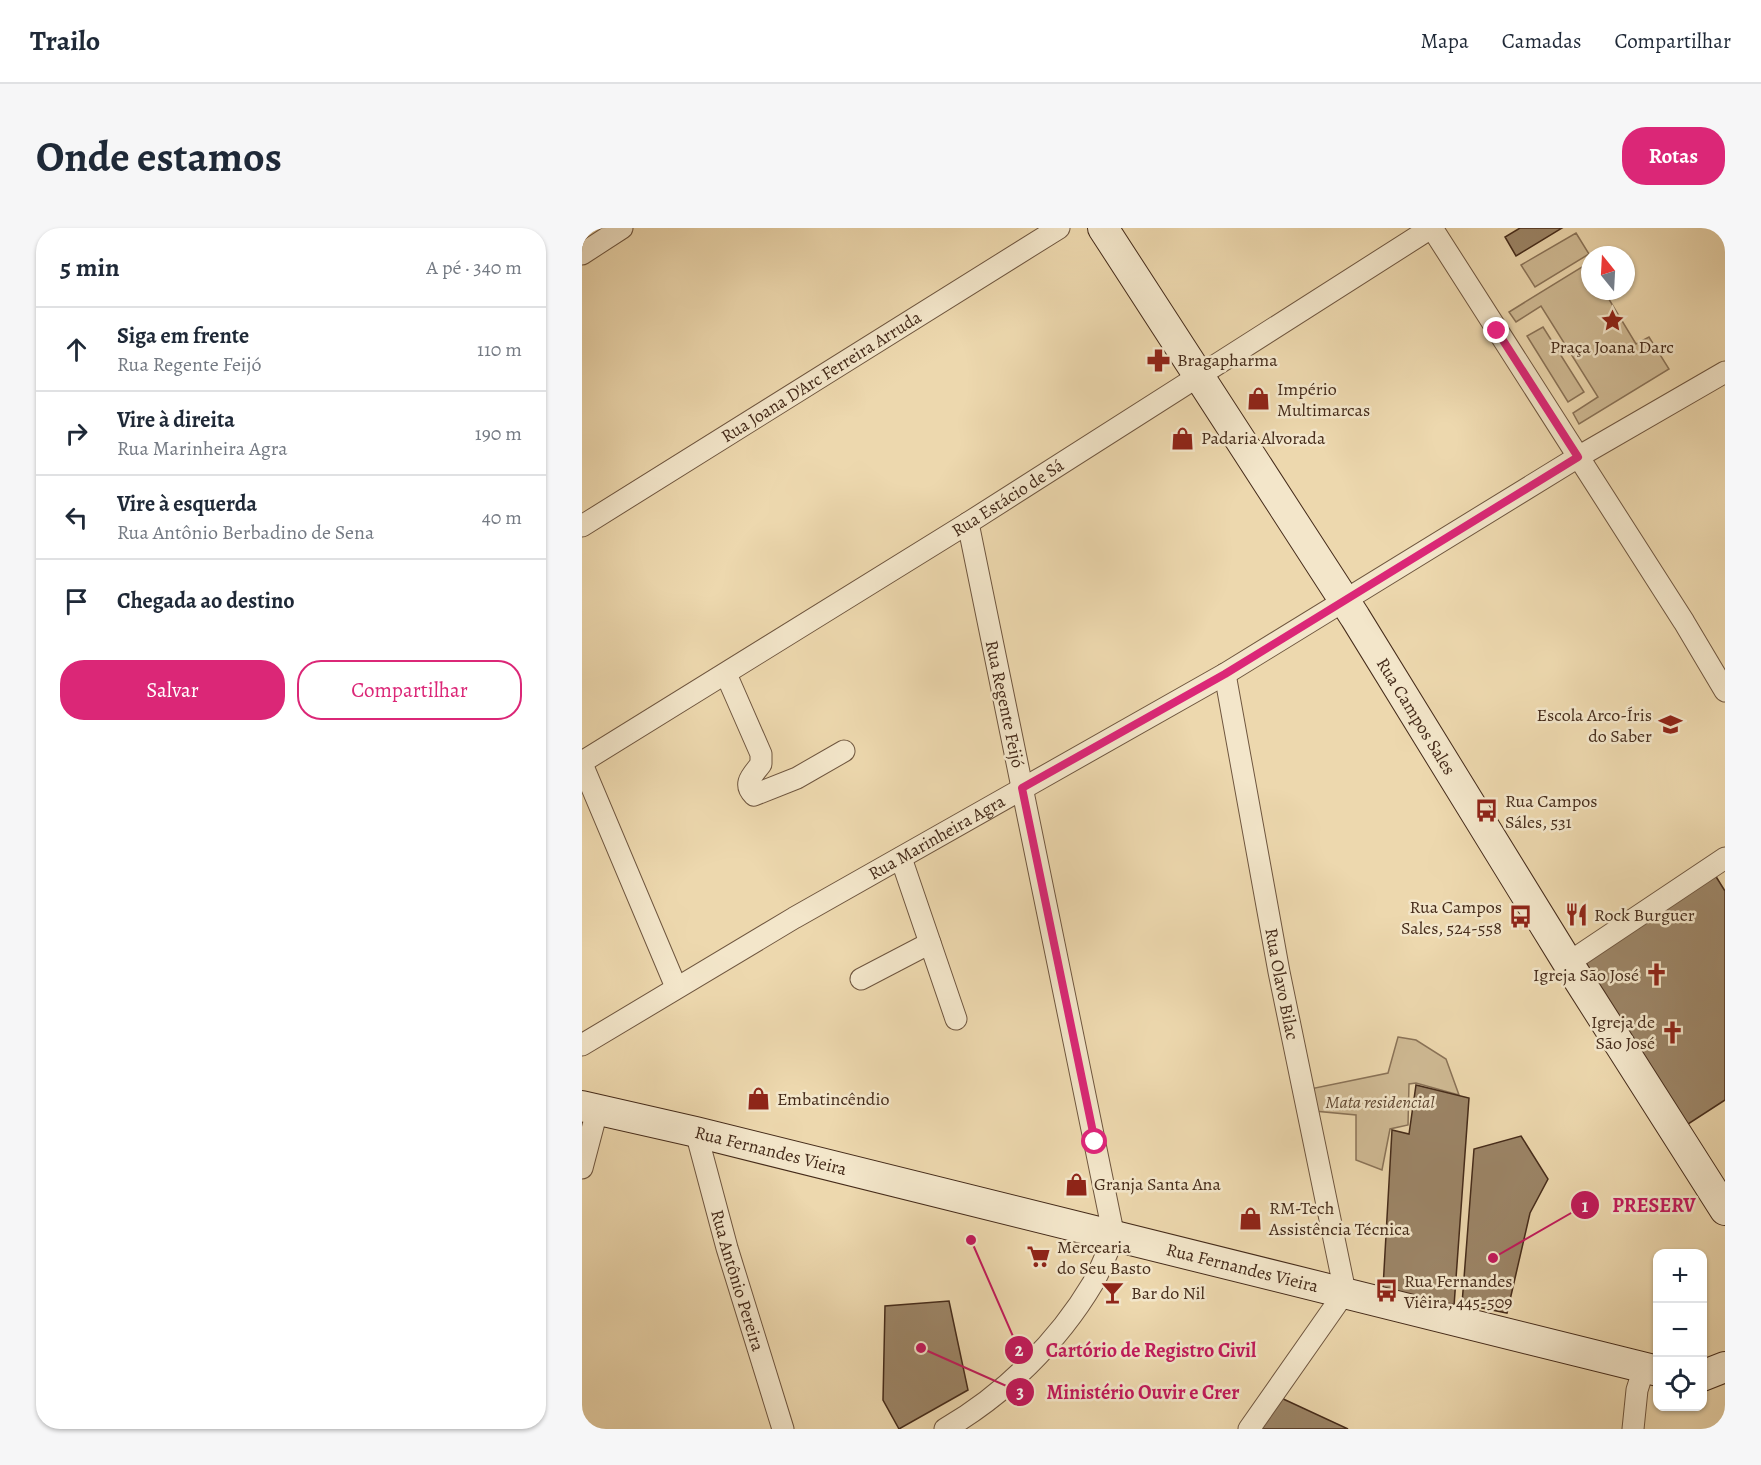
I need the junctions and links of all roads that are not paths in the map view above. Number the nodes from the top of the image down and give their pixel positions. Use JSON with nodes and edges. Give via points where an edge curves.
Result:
{"nodes":[{"id":1,"x":622,"y":228,"type":"edge"},
{"id":2,"x":1059,"y":228,"type":"edge"},
{"id":3,"x":1103,"y":228,"type":"edge"},
{"id":4,"x":1431,"y":228,"type":"edge"},
{"id":5,"x":582,"y":254,"type":"edge"},
{"id":6,"x":1725,"y":372,"type":"edge"},
{"id":7,"x":1199,"y":377,"type":"junction"},
{"id":8,"x":1578,"y":457,"type":"junction"},
{"id":9,"x":968,"y":523,"type":"junction"},
{"id":10,"x":582,"y":526,"type":"edge"},
{"id":11,"x":1344,"y":600,"type":"junction"},
{"id":12,"x":726,"y":674,"type":"junction"},
{"id":13,"x":1225,"y":674,"type":"junction"},
{"id":14,"x":1725,"y":692,"type":"edge"},
{"id":15,"x":844,"y":751,"type":"dead end"},
{"id":16,"x":582,"y":763,"type":"edge"},
{"id":17,"x":1022,"y":788,"type":"junction"},
{"id":18,"x":901,"y":858,"type":"junction"},
{"id":19,"x":1725,"y":858,"type":"edge"},
{"id":20,"x":930,"y":943,"type":"junction"},
{"id":21,"x":1568,"y":963,"type":"junction"},
{"id":22,"x":861,"y":979,"type":"dead end"},
{"id":23,"x":676,"y":987,"type":"junction"},
{"id":24,"x":956,"y":1019,"type":"dead end"},
{"id":25,"x":582,"y":1045,"type":"edge"},
{"id":26,"x":590,"y":1109,"type":"edge"},
{"id":27,"x":696,"y":1132,"type":"junction"},
{"id":28,"x":582,"y":1168,"type":"edge"},
{"id":29,"x":1725,"y":1210,"type":"edge"},
{"id":30,"x":1114,"y":1237,"type":"junction"},
{"id":31,"x":1345,"y":1292,"type":"junction"},
{"id":32,"x":1725,"y":1367,"type":"edge"},
{"id":33,"x":1651,"y":1369,"type":"edge"},
{"id":34,"x":1707,"y":1374,"type":"edge"},
{"id":35,"x":1707,"y":1382,"type":"edge"},
{"id":36,"x":1725,"y":1385,"type":"edge"},
{"id":37,"x":960,"y":1426,"type":"edge"},
{"id":38,"x":783,"y":1429,"type":"edge"},
{"id":39,"x":1249,"y":1429,"type":"edge"},
{"id":40,"x":1633,"y":1429,"type":"edge"}],
"edges":[{"from":1,"to":5,"type":"street"},
{"from":2,"to":10,"type":"street","name":"Rua Joana D'Arc Ferreira Arruda"},
{"from":3,"to":7,"type":"street","name":"Rua Campos Sales"},
{"from":4,"to":7,"type":"street","name":"Rua Estácio de Sá"},
{"from":4,"to":8,"type":"street"},
{"from":6,"to":8,"type":"street","name":"Rua Marinheira Agra"},
{"from":7,"to":9,"type":"street","name":"Rua Estácio de Sá"},
{"from":7,"to":11,"type":"street","name":"Rua Campos Sales"},
{"from":8,"to":11,"type":"street","name":"Rua Marinheira Agra"},
{"from":8,"to":14,"type":"street"},
{"from":9,"to":12,"type":"street","name":"Rua Estácio de Sá"},
{"from":9,"to":17,"type":"street","name":"Rua Regente Feijó"},
{"from":11,"to":13,"type":"street","name":"Rua Marinheira Agra"},
{"from":11,"to":21,"type":"street","name":"Rua Campos Sales"},
{"from":12,"to":15,"type":"street","via":[[761,754],[761,764],[749,778],[754,795],[797,778]]},
{"from":12,"to":16,"type":"street","name":"Rua Estácio de Sá"},
{"from":13,"to":17,"type":"street","name":"Rua Marinheira Agra"},
{"from":13,"to":31,"type":"street","name":"Rua Olavo Bilac","via":[[1282,984]]},
{"from":16,"to":23,"type":"street"},
{"from":17,"to":18,"type":"street","name":"Rua Marinheira Agra"},
{"from":17,"to":30,"type":"street","name":"Rua Regente Feijó"},
{"from":18,"to":20,"type":"street"},
{"from":18,"to":23,"type":"street","name":"Rua Marinheira Agra"},
{"from":19,"to":21,"type":"street"},
{"from":20,"to":22,"type":"street"},
{"from":20,"to":24,"type":"street"},
{"from":21,"to":29,"type":"street","name":"Rua Campos Sales"},
{"from":23,"to":25,"type":"street","name":"Rua Marinheira Agra"},
{"from":26,"to":27,"type":"street","name":"Rua Fernandes Vieira"},
{"from":26,"to":28,"type":"street"},
{"from":27,"to":30,"type":"street","name":"Rua Fernandes Vieira"},
{"from":27,"to":38,"type":"street","name":"Rua Antônio Pereira"},
{"from":30,"to":31,"type":"street","name":"Rua Fernandes Vieira"},
{"from":30,"to":37,"type":"street","via":[[1093,1283],[1054,1337]]},
{"from":31,"to":33,"type":"street","name":"Rua Fernandes Vieira"},
{"from":31,"to":39,"type":"street"},
{"from":32,"to":34,"type":"street"},
{"from":33,"to":40,"type":"street","via":[[1637,1390]]},
{"from":35,"to":36,"type":"street"}]}
